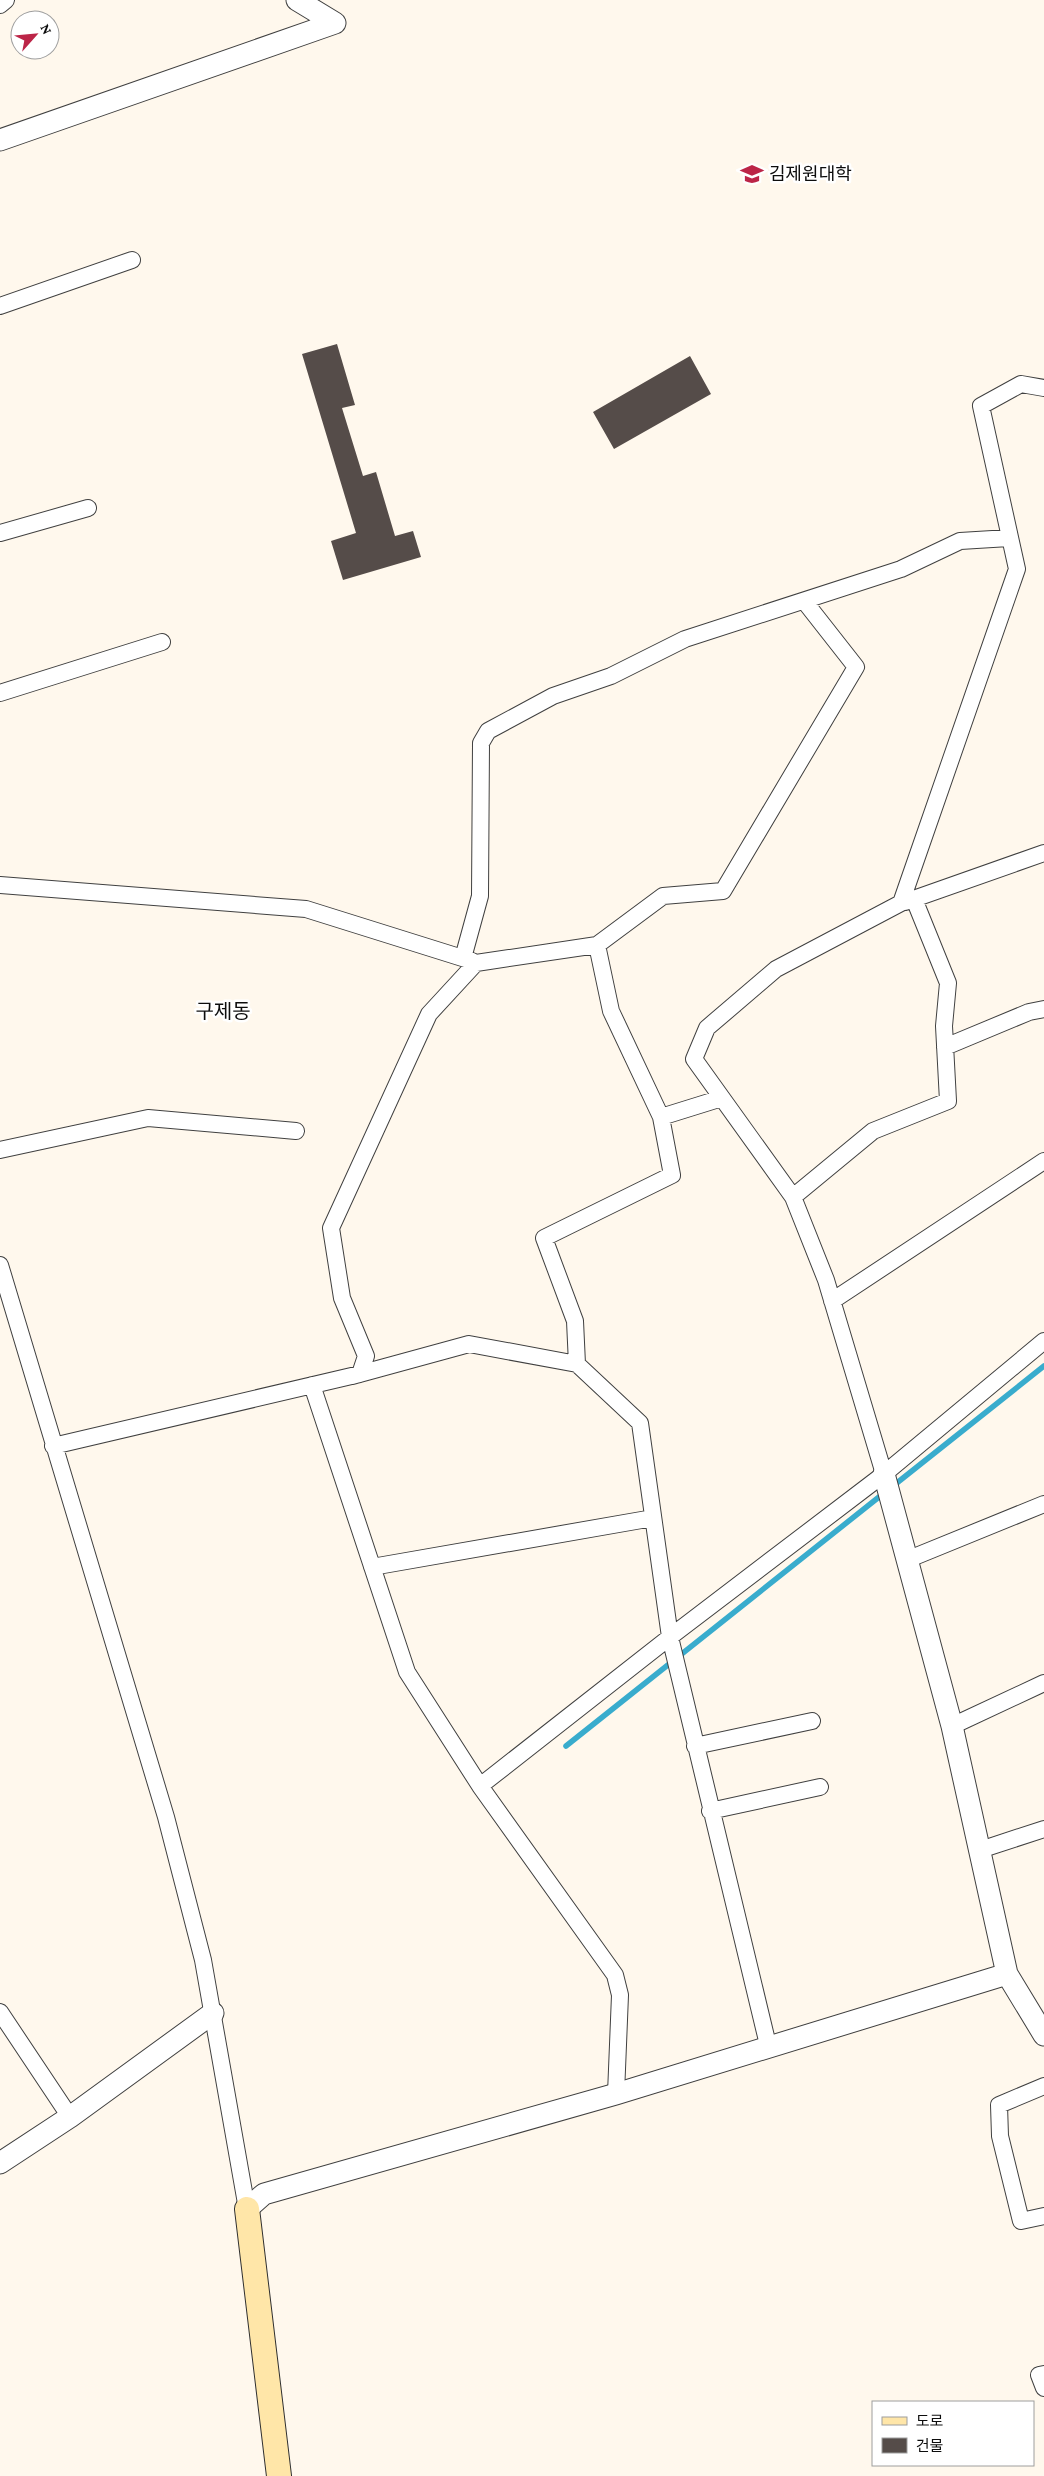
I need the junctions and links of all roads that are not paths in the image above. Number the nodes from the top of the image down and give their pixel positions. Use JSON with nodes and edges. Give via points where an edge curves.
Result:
{"nodes":[{"id":1,"x":6,"y":0,"type":"edge"},
{"id":2,"x":297,"y":0,"type":"edge"},
{"id":3,"x":0,"y":5,"type":"edge"},
{"id":4,"x":0,"y":140,"type":"edge"},
{"id":5,"x":132,"y":260,"type":"dead end"},
{"id":6,"x":0,"y":306,"type":"edge"},
{"id":7,"x":1044,"y":388,"type":"edge"},
{"id":8,"x":88,"y":508,"type":"dead end"},
{"id":9,"x":0,"y":533,"type":"edge"},
{"id":10,"x":1009,"y":538,"type":"junction"},
{"id":11,"x":805,"y":602,"type":"junction"},
{"id":12,"x":162,"y":642,"type":"dead end"},
{"id":13,"x":0,"y":693,"type":"edge"},
{"id":14,"x":1044,"y":853,"type":"edge"},
{"id":15,"x":0,"y":885,"type":"edge"},
{"id":16,"x":908,"y":901,"type":"junction"},
{"id":17,"x":597,"y":944,"type":"junction"},
{"id":18,"x":470,"y":961,"type":"junction"},
{"id":19,"x":1044,"y":1009,"type":"edge"},
{"id":20,"x":945,"y":1048,"type":"junction"},
{"id":21,"x":722,"y":1098,"type":"junction"},
{"id":22,"x":661,"y":1117,"type":"junction"},
{"id":23,"x":296,"y":1131,"type":"dead end"},
{"id":24,"x":0,"y":1150,"type":"edge"},
{"id":25,"x":1044,"y":1161,"type":"edge"},
{"id":26,"x":793,"y":1197,"type":"junction"},
{"id":27,"x":0,"y":1265,"type":"edge"},
{"id":28,"x":832,"y":1301,"type":"junction"},
{"id":29,"x":1042,"y":1344,"type":"edge"},
{"id":30,"x":576,"y":1364,"type":"junction"},
{"id":31,"x":360,"y":1374,"type":"junction"},
{"id":32,"x":312,"y":1385,"type":"junction"},
{"id":33,"x":53,"y":1446,"type":"junction"},
{"id":34,"x":887,"y":1485,"type":"junction"},
{"id":35,"x":1044,"y":1504,"type":"edge"},
{"id":36,"x":653,"y":1518,"type":"junction"},
{"id":37,"x":909,"y":1559,"type":"junction"},
{"id":38,"x":372,"y":1567,"type":"junction"},
{"id":39,"x":670,"y":1637,"type":"junction"},
{"id":40,"x":1044,"y":1683,"type":"edge"},
{"id":41,"x":812,"y":1721,"type":"dead end"},
{"id":42,"x":952,"y":1726,"type":"junction"},
{"id":43,"x":695,"y":1746,"type":"junction"},
{"id":44,"x":480,"y":1786,"type":"junction"},
{"id":45,"x":820,"y":1787,"type":"dead end"},
{"id":46,"x":710,"y":1811,"type":"junction"},
{"id":47,"x":1044,"y":1829,"type":"edge"},
{"id":48,"x":980,"y":1850,"type":"junction"},
{"id":49,"x":1007,"y":1974,"type":"junction"},
{"id":50,"x":0,"y":2012,"type":"edge"},
{"id":51,"x":213,"y":2013,"type":"junction"},
{"id":52,"x":1044,"y":2035,"type":"edge"},
{"id":53,"x":769,"y":2048,"type":"junction"},
{"id":54,"x":1044,"y":2086,"type":"edge"},
{"id":55,"x":616,"y":2094,"type":"junction"},
{"id":56,"x":70,"y":2117,"type":"junction"},
{"id":57,"x":0,"y":2163,"type":"edge"},
{"id":58,"x":247,"y":2209,"type":"junction"},
{"id":59,"x":1044,"y":2216,"type":"edge"},
{"id":60,"x":1044,"y":2374,"type":"edge"},
{"id":61,"x":1044,"y":2388,"type":"edge"},
{"id":62,"x":279,"y":2476,"type":"edge"}],
"edges":[{"from":1,"to":3,"type":"street"},
{"from":2,"to":4,"type":"street","via":[[335,23]]},
{"from":5,"to":6,"type":"street"},
{"from":7,"to":10,"type":"street","via":[[1022,384],[981,406]]},
{"from":8,"to":9,"type":"street"},
{"from":10,"to":11,"type":"street","via":[[960,541],[901,569]]},
{"from":10,"to":16,"type":"street","via":[[1017,569]]},
{"from":11,"to":17,"type":"street","via":[[856,668],[724,891],[663,896]]},
{"from":11,"to":18,"type":"street","via":[[685,639],[611,676],[553,696],[488,730],[481,743],[480,896]]},
{"from":12,"to":13,"type":"street"},
{"from":14,"to":16,"type":"street"},
{"from":15,"to":18,"type":"street","via":[[306,909]]},
{"from":16,"to":20,"type":"street","via":[[948,983]]},
{"from":16,"to":21,"type":"street","via":[[776,969],[707,1028],[694,1059]]},
{"from":17,"to":18,"type":"street"},
{"from":17,"to":22,"type":"street","via":[[612,1011]]},
{"from":18,"to":31,"type":"street","via":[[429,1014],[331,1228],[342,1298],[366,1356]]},
{"from":19,"to":20,"type":"street","via":[[1028,1012]]},
{"from":20,"to":26,"type":"street","via":[[948,1101],[873,1131]]},
{"from":21,"to":22,"type":"street"},
{"from":21,"to":26,"type":"street"},
{"from":22,"to":30,"type":"street","via":[[672,1174],[544,1238],[576,1321]]},
{"from":23,"to":24,"type":"street","via":[[148,1118]]},
{"from":25,"to":28,"type":"street"},
{"from":26,"to":28,"type":"street"},
{"from":27,"to":33,"type":"street"},
{"from":28,"to":34,"type":"street"},
{"from":29,"to":34,"type":"street"},
{"from":30,"to":31,"type":"street","via":[[469,1344]]},
{"from":30,"to":36,"type":"street","via":[[640,1424]]},
{"from":31,"to":32,"type":"street"},
{"from":32,"to":33,"type":"street"},
{"from":32,"to":38,"type":"street"},
{"from":33,"to":51,"type":"street","via":[[166,1817],[203,1960]]},
{"from":34,"to":37,"type":"street"},
{"from":34,"to":39,"type":"street"},
{"from":35,"to":37,"type":"street"},
{"from":36,"to":38,"type":"street"},
{"from":36,"to":39,"type":"street"},
{"from":37,"to":42,"type":"street"},
{"from":38,"to":44,"type":"street","via":[[407,1672]]},
{"from":39,"to":43,"type":"street"},
{"from":39,"to":44,"type":"street"},
{"from":40,"to":42,"type":"street"},
{"from":41,"to":43,"type":"street"},
{"from":42,"to":48,"type":"street"},
{"from":43,"to":46,"type":"street"},
{"from":44,"to":55,"type":"street","via":[[615,1976],[620,1995]]},
{"from":45,"to":46,"type":"street"},
{"from":46,"to":53,"type":"street"},
{"from":47,"to":48,"type":"street"},
{"from":48,"to":49,"type":"street"},
{"from":49,"to":52,"type":"street"},
{"from":49,"to":53,"type":"street"},
{"from":50,"to":56,"type":"street"},
{"from":51,"to":56,"type":"street"},
{"from":51,"to":58,"type":"street"},
{"from":53,"to":55,"type":"street"},
{"from":54,"to":59,"type":"street","via":[[999,2105],[1000,2136],[1021,2221]]},
{"from":55,"to":58,"type":"street","via":[[264,2194]]},
{"from":56,"to":57,"type":"street"},
{"from":58,"to":62,"type":"main road"},
{"from":60,"to":61,"type":"street","via":[[1039,2375]]}]}
